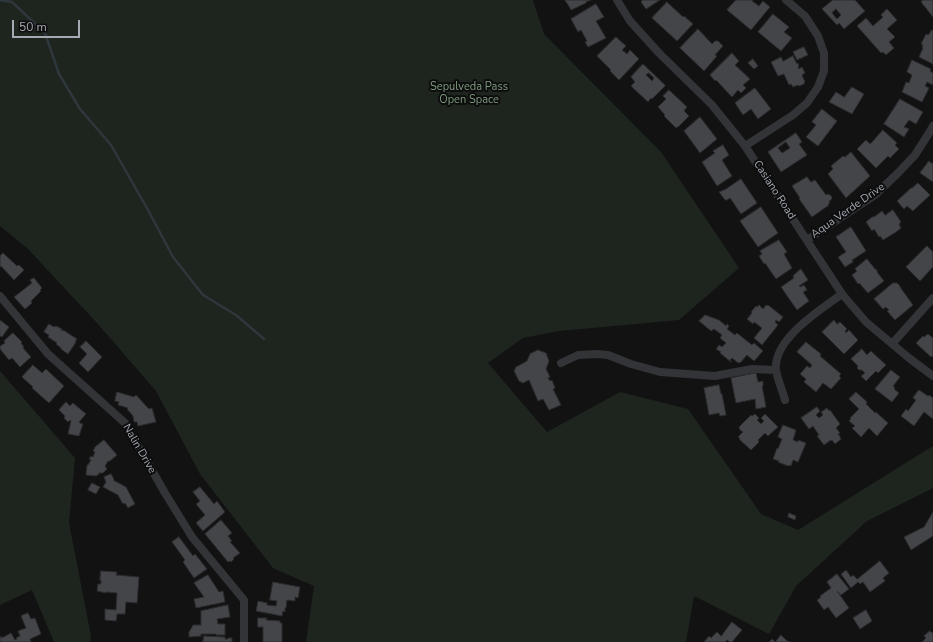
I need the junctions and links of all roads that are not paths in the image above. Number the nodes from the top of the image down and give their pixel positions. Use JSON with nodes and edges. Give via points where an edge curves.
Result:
{"nodes":[{"id":1,"x":616,"y":0,"type":"edge"},
{"id":2,"x":786,"y":0,"type":"edge"},
{"id":3,"x":933,"y":126,"type":"edge"},
{"id":4,"x":745,"y":146,"type":"junction"},
{"id":5,"x":807,"y":240,"type":"junction"},
{"id":6,"x":842,"y":294,"type":"junction"},
{"id":7,"x":0,"y":296,"type":"edge"},
{"id":8,"x":933,"y":298,"type":"edge"},
{"id":9,"x":892,"y":344,"type":"junction"},
{"id":10,"x":561,"y":363,"type":"dead end"},
{"id":11,"x":776,"y":370,"type":"junction"},
{"id":12,"x":933,"y":376,"type":"edge"},
{"id":13,"x":785,"y":400,"type":"dead end"},
{"id":14,"x":244,"y":642,"type":"edge"}],
"edges":[{"from":1,"to":4,"type":"street","name":"Casiano Road","via":[[630,21],[712,104]]},
{"from":2,"to":4,"type":"street","via":[[805,16],[818,36],[824,53],[824,71],[818,87],[807,103]]},
{"from":3,"to":5,"type":"street","name":"Aqua Verde Drive","via":[[915,155],[875,195]]},
{"from":4,"to":5,"type":"street","name":"Casiano Road"},
{"from":5,"to":6,"type":"street","name":"Casiano Road"},
{"from":6,"to":9,"type":"street","name":"Casiano Road","via":[[866,322]]},
{"from":6,"to":11,"type":"street","via":[[802,324],[787,340],[778,355]]},
{"from":7,"to":14,"type":"street","name":"Nalin Drive","via":[[48,354],[125,423],[192,537],[244,600]]},
{"from":8,"to":9,"type":"street"},
{"from":9,"to":12,"type":"street","name":"Casiano Road"},
{"from":10,"to":11,"type":"street","via":[[578,355],[597,354],[608,355],[660,372],[715,376],[752,369]]},
{"from":11,"to":13,"type":"street"}]}
